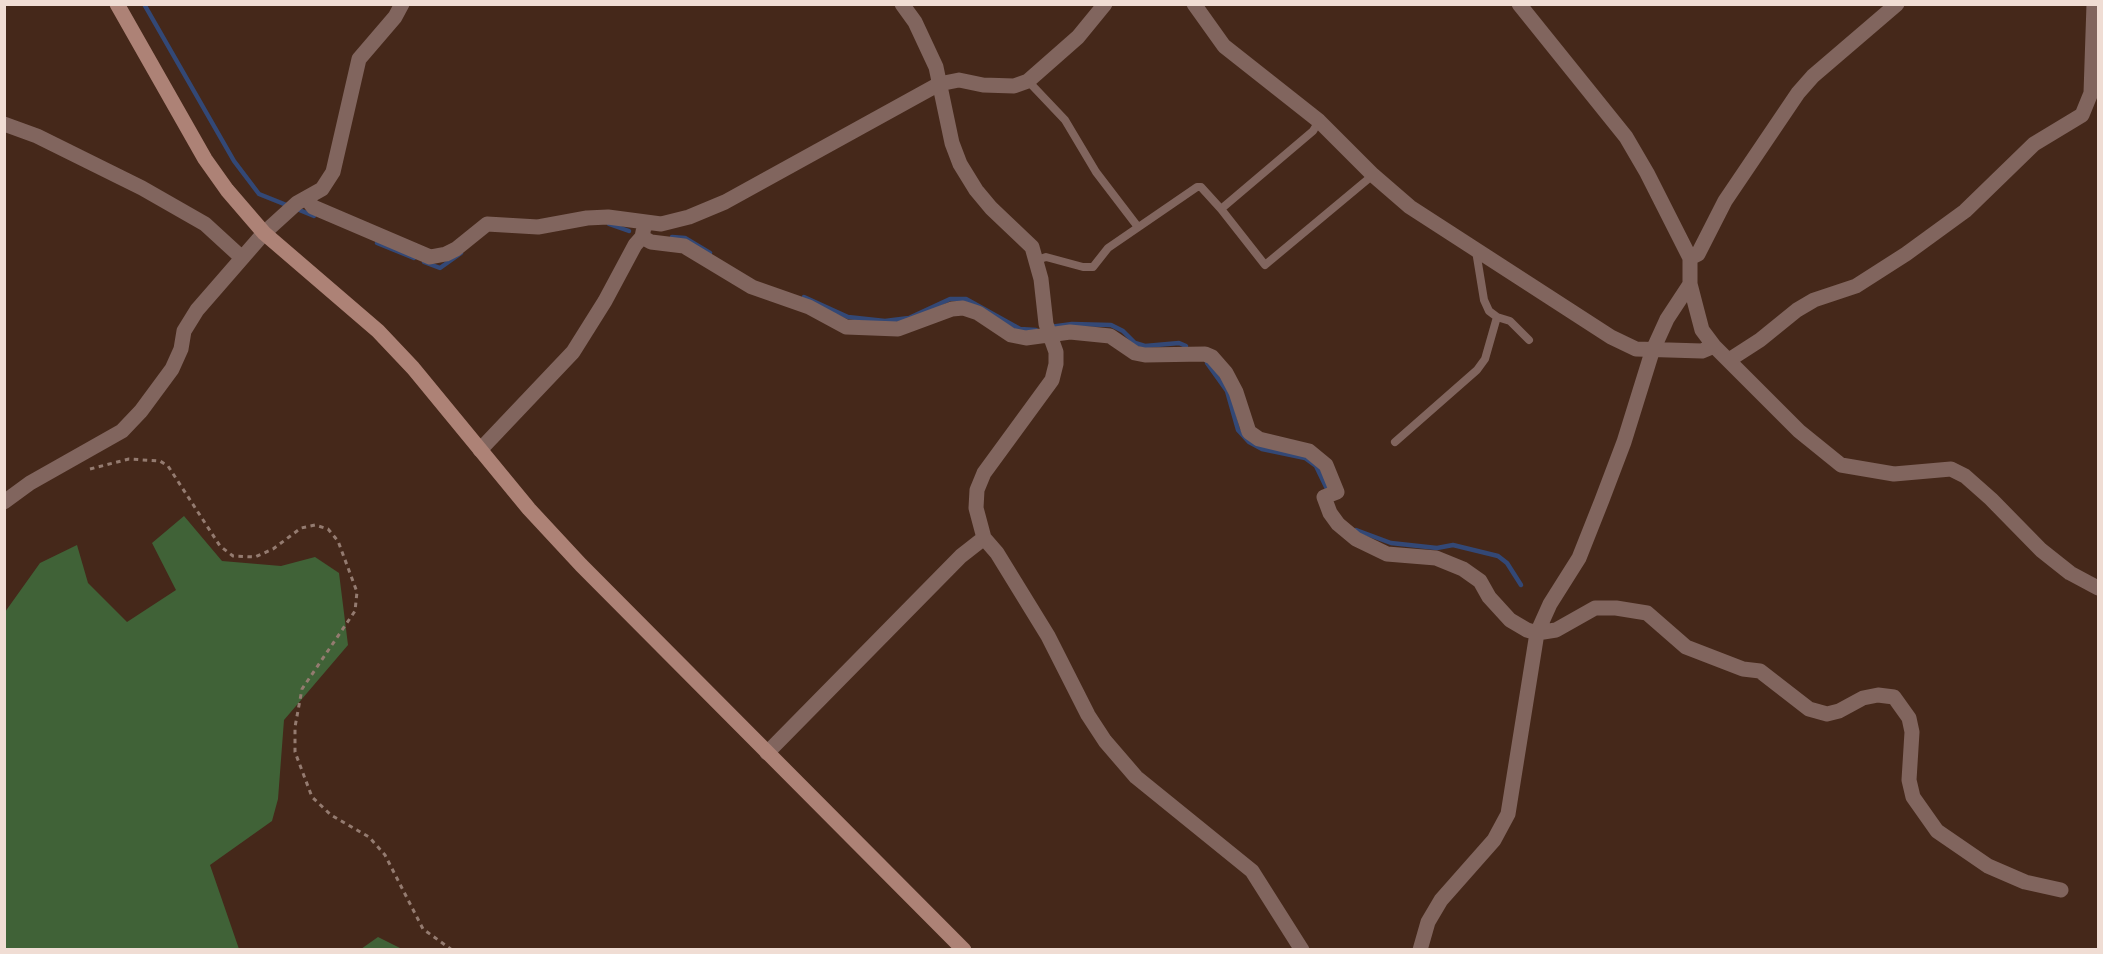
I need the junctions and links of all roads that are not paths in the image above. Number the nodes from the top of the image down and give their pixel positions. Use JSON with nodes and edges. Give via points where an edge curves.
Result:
{"nodes":[{"id":1,"x":117,"y":4,"type":"edge"},
{"id":2,"x":402,"y":4,"type":"edge"},
{"id":3,"x":902,"y":4,"type":"edge"},
{"id":4,"x":1105,"y":4,"type":"edge"},
{"id":5,"x":1194,"y":4,"type":"edge"},
{"id":6,"x":1519,"y":4,"type":"edge"},
{"id":7,"x":1897,"y":4,"type":"edge"},
{"id":8,"x":2094,"y":4,"type":"edge"},
{"id":9,"x":1028,"y":81,"type":"junction"},
{"id":10,"x":939,"y":84,"type":"junction"},
{"id":11,"x":1319,"y":121,"type":"junction"},
{"id":12,"x":4,"y":124,"type":"edge"},
{"id":13,"x":1373,"y":175,"type":"junction"},
{"id":14,"x":297,"y":205,"type":"junction"},
{"id":15,"x":1221,"y":209,"type":"junction"},
{"id":16,"x":1138,"y":227,"type":"junction"},
{"id":17,"x":643,"y":231,"type":"junction"},
{"id":18,"x":264,"y":233,"type":"junction"},
{"id":19,"x":1476,"y":249,"type":"junction"},
{"id":20,"x":241,"y":257,"type":"junction"},
{"id":21,"x":1690,"y":258,"type":"junction"},
{"id":22,"x":1037,"y":260,"type":"junction"},
{"id":23,"x":1690,"y":284,"type":"junction"},
{"id":24,"x":1497,"y":317,"type":"junction"},
{"id":25,"x":1048,"y":330,"type":"junction"},
{"id":26,"x":1529,"y":340,"type":"dead end"},
{"id":27,"x":1714,"y":346,"type":"junction"},
{"id":28,"x":1652,"y":352,"type":"junction"},
{"id":29,"x":1729,"y":360,"type":"junction"},
{"id":30,"x":1395,"y":442,"type":"dead end"},
{"id":31,"x":480,"y":450,"type":"junction"},
{"id":32,"x":4,"y":502,"type":"edge"},
{"id":33,"x":984,"y":538,"type":"junction"},
{"id":34,"x":2098,"y":588,"type":"edge"},
{"id":35,"x":1537,"y":633,"type":"junction"},
{"id":36,"x":767,"y":753,"type":"junction"},
{"id":37,"x":2061,"y":890,"type":"dead end"},
{"id":38,"x":964,"y":950,"type":"edge"},
{"id":39,"x":1302,"y":950,"type":"edge"},
{"id":40,"x":1420,"y":950,"type":"edge"}],
"edges":[{"from":1,"to":18,"type":"street","via":[[205,159]]},
{"from":2,"to":14,"type":"street","via":[[359,59],[333,172],[322,189]]},
{"from":3,"to":10,"type":"street","via":[[927,44]]},
{"from":4,"to":9,"type":"street","via":[[1078,38]]},
{"from":5,"to":11,"type":"street","via":[[1224,46]]},
{"from":6,"to":21,"type":"street","via":[[1626,137]]},
{"from":7,"to":21,"type":"street","via":[[1798,93],[1725,201],[1698,254]]},
{"from":8,"to":29,"type":"street","via":[[2091,93],[2082,115],[2034,144],[1965,211],[1906,254],[1856,286],[1797,310]]},
{"from":9,"to":10,"type":"street","via":[[1014,86],[959,80]]},
{"from":9,"to":16,"type":"lane","via":[[1065,120],[1096,172]]},
{"from":10,"to":17,"type":"street","via":[[724,202]]},
{"from":10,"to":22,"type":"street","via":[[960,164],[976,190],[1032,247]]},
{"from":11,"to":13,"type":"street"},
{"from":11,"to":15,"type":"lane"},
{"from":12,"to":20,"type":"street","via":[[142,188],[205,224]]},
{"from":13,"to":15,"type":"lane","via":[[1265,265]]},
{"from":13,"to":19,"type":"street","via":[[1410,207]]},
{"from":14,"to":17,"type":"street","via":[[314,207],[430,257],[456,249],[487,224],[538,227],[608,217]]},
{"from":14,"to":18,"type":"street"},
{"from":15,"to":16,"type":"lane","via":[[1202,187],[1197,187]]},
{"from":16,"to":22,"type":"lane","via":[[1108,248],[1093,267],[1046,257]]},
{"from":17,"to":25,"type":"street","via":[[651,242],[684,246],[752,287],[846,327],[898,328],[963,308],[1011,335],[1026,338]]},
{"from":17,"to":31,"type":"street","via":[[573,352]]},
{"from":18,"to":20,"type":"street"},
{"from":18,"to":31,"type":"street","via":[[378,331]]},
{"from":19,"to":24,"type":"lane","via":[[1484,300]]},
{"from":19,"to":28,"type":"street","via":[[1611,338]]},
{"from":20,"to":32,"type":"street","via":[[197,310],[184,331],[172,369],[122,431]]},
{"from":21,"to":23,"type":"street"},
{"from":22,"to":25,"type":"street"},
{"from":23,"to":27,"type":"street","via":[[1702,330]]},
{"from":23,"to":28,"type":"street","via":[[1667,319]]},
{"from":24,"to":26,"type":"lane","via":[[1515,325]]},
{"from":24,"to":30,"type":"lane","via":[[1485,359],[1477,370]]},
{"from":25,"to":33,"type":"street","via":[[1056,364],[1052,380],[984,473],[977,490],[976,508]]},
{"from":25,"to":35,"type":"street","via":[[1110,336],[1135,353],[1212,357],[1236,392],[1249,432],[1259,439],[1309,451],[1326,465],[1336,492],[1324,497],[1338,524],[1356,539],[1399,557],[1448,561],[1480,581],[1510,620]]},
{"from":27,"to":28,"type":"street","via":[[1702,351]]},
{"from":27,"to":29,"type":"street"},
{"from":28,"to":35,"type":"street","via":[[1624,442],[1579,558]]},
{"from":29,"to":34,"type":"street","via":[[1799,431],[1841,465],[1894,474],[1951,469],[1992,499],[2041,550],[2070,573]]},
{"from":31,"to":36,"type":"street","via":[[581,565]]},
{"from":33,"to":36,"type":"street","via":[[961,556]]},
{"from":33,"to":39,"type":"street","via":[[1048,636],[1105,741],[1136,777],[1252,871]]},
{"from":35,"to":37,"type":"street","via":[[1567,626],[1595,608],[1647,613],[1686,647],[1743,669],[1760,671],[1809,709],[1827,714],[1863,698],[1894,697],[1909,718],[1912,732],[1909,780],[1913,797],[1937,831],[1988,866],[2025,882]]},
{"from":35,"to":40,"type":"street","via":[[1508,814],[1494,840],[1441,900],[1428,922]]},
{"from":36,"to":38,"type":"street"}]}
